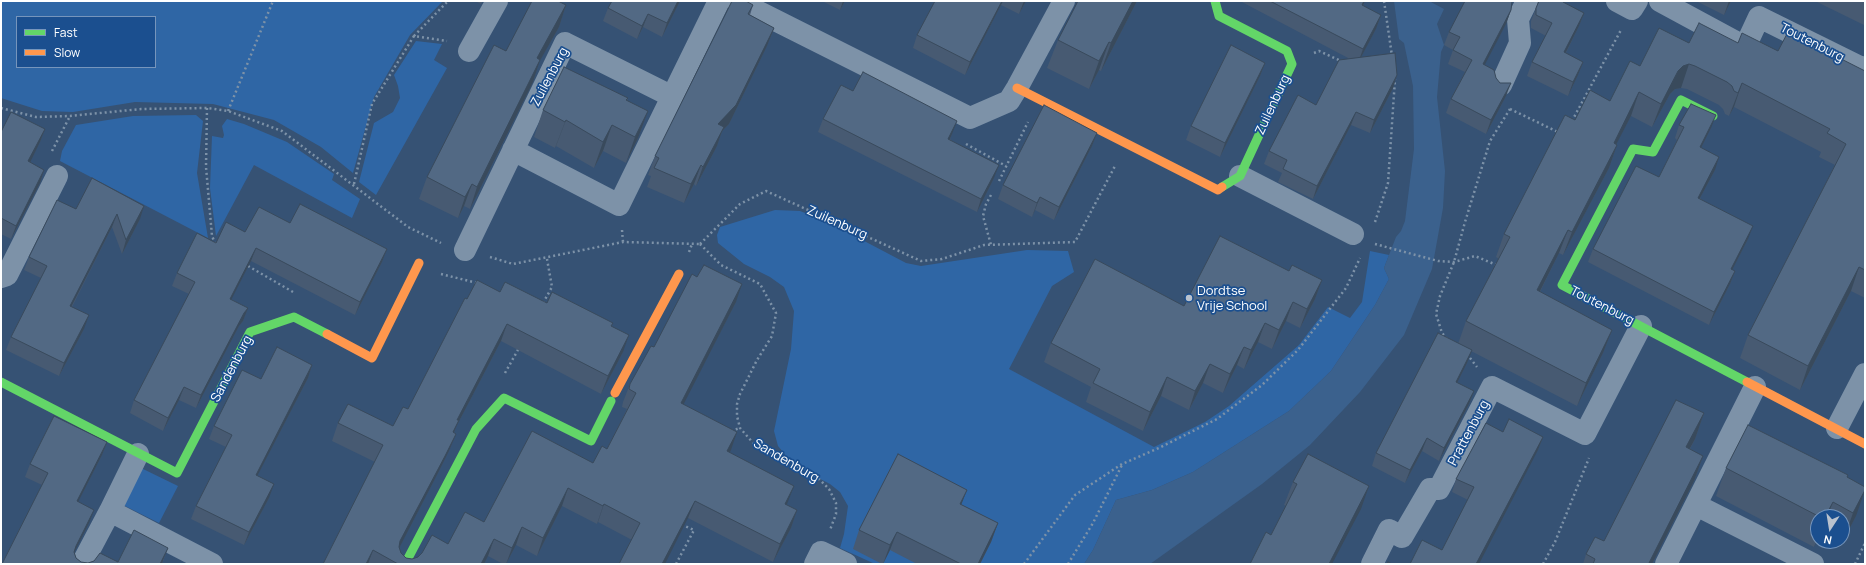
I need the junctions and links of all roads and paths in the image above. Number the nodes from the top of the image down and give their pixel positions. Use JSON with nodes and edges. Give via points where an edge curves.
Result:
{"nodes":[{"id":1,"x":273,"y":1,"type":"edge"},
{"id":2,"x":448,"y":1,"type":"edge"},
{"id":3,"x":497,"y":1,"type":"edge"},
{"id":4,"x":719,"y":1,"type":"edge"},
{"id":5,"x":737,"y":1,"type":"edge"},
{"id":6,"x":1064,"y":1,"type":"edge"},
{"id":7,"x":1215,"y":1,"type":"edge"},
{"id":8,"x":1384,"y":1,"type":"edge"},
{"id":9,"x":1527,"y":1,"type":"edge"},
{"id":10,"x":1660,"y":1,"type":"edge"},
{"id":11,"x":1628,"y":4,"type":"edge"},
{"id":12,"x":1763,"y":9,"type":"edge"},
{"id":13,"x":414,"y":36,"type":"junction"},
{"id":14,"x":469,"y":51,"type":"joint"},
{"id":15,"x":1393,"y":64,"type":"edge"},
{"id":16,"x":1865,"y":67,"type":"edge"},
{"id":17,"x":1394,"y":72,"type":"edge"},
{"id":18,"x":1389,"y":79,"type":"edge"},
{"id":19,"x":1395,"y":79,"type":"junction"},
{"id":20,"x":1501,"y":85,"type":"joint"},
{"id":21,"x":1017,"y":88,"type":"junction"},
{"id":22,"x":671,"y":96,"type":"junction"},
{"id":23,"x":1040,"y":98,"type":"junction"},
{"id":24,"x":1,"y":108,"type":"edge"},
{"id":25,"x":207,"y":108,"type":"junction"},
{"id":26,"x":1510,"y":108,"type":"junction"},
{"id":27,"x":228,"y":112,"type":"junction"},
{"id":28,"x":70,"y":116,"type":"junction"},
{"id":29,"x":1713,"y":116,"type":"edge"},
{"id":30,"x":970,"y":118,"type":"junction"},
{"id":31,"x":1572,"y":121,"type":"edge"},
{"id":32,"x":1564,"y":135,"type":"edge"},
{"id":33,"x":1127,"y":144,"type":"junction"},
{"id":34,"x":513,"y":150,"type":"junction"},
{"id":35,"x":1006,"y":166,"type":"junction"},
{"id":36,"x":57,"y":176,"type":"joint"},
{"id":37,"x":1240,"y":176,"type":"junction"},
{"id":38,"x":999,"y":181,"type":"dead end"},
{"id":39,"x":354,"y":184,"type":"junction"},
{"id":40,"x":991,"y":196,"type":"edge"},
{"id":41,"x":1363,"y":230,"type":"joint"},
{"id":42,"x":700,"y":244,"type":"junction"},
{"id":43,"x":991,"y":245,"type":"junction"},
{"id":44,"x":1387,"y":247,"type":"dead end"},
{"id":45,"x":465,"y":250,"type":"junction"},
{"id":46,"x":218,"y":251,"type":"edge"},
{"id":47,"x":1361,"y":254,"type":"dead end"},
{"id":48,"x":547,"y":258,"type":"junction"},
{"id":49,"x":1454,"y":262,"type":"junction"},
{"id":50,"x":419,"y":263,"type":"dead end"},
{"id":51,"x":248,"y":266,"type":"edge"},
{"id":52,"x":1504,"y":268,"type":"edge"},
{"id":53,"x":435,"y":272,"type":"dead end"},
{"id":54,"x":679,"y":274,"type":"dead end"},
{"id":55,"x":1,"y":277,"type":"edge"},
{"id":56,"x":478,"y":283,"type":"edge"},
{"id":57,"x":542,"y":306,"type":"edge"},
{"id":58,"x":294,"y":317,"type":"junction"},
{"id":59,"x":1641,"y":326,"type":"junction"},
{"id":60,"x":1451,"y":345,"type":"edge"},
{"id":61,"x":520,"y":346,"type":"edge"},
{"id":62,"x":1865,"y":374,"type":"edge"},
{"id":63,"x":1,"y":382,"type":"edge"},
{"id":64,"x":1756,"y":387,"type":"junction"},
{"id":65,"x":504,"y":398,"type":"junction"},
{"id":66,"x":740,"y":428,"type":"junction"},
{"id":67,"x":1837,"y":428,"type":"junction"},
{"id":68,"x":727,"y":433,"type":"edge"},
{"id":69,"x":1585,"y":434,"type":"junction"},
{"id":70,"x":1865,"y":444,"type":"edge"},
{"id":71,"x":138,"y":454,"type":"junction"},
{"id":72,"x":1122,"y":464,"type":"junction"},
{"id":73,"x":1696,"y":505,"type":"junction"},
{"id":74,"x":110,"y":511,"type":"junction"},
{"id":75,"x":684,"y":526,"type":"edge"},
{"id":76,"x":1865,"y":543,"type":"edge"},
{"id":77,"x":818,"y":558,"type":"edge"},
{"id":78,"x":1855,"y":563,"type":"edge"},
{"id":79,"x":82,"y":564,"type":"edge"},
{"id":80,"x":212,"y":564,"type":"edge"},
{"id":81,"x":405,"y":564,"type":"edge"},
{"id":82,"x":676,"y":564,"type":"edge"},
{"id":83,"x":846,"y":564,"type":"edge"},
{"id":84,"x":1024,"y":564,"type":"edge"},
{"id":85,"x":1068,"y":564,"type":"edge"},
{"id":86,"x":1372,"y":564,"type":"edge"},
{"id":87,"x":1543,"y":564,"type":"edge"},
{"id":88,"x":1666,"y":564,"type":"edge"},
{"id":89,"x":1813,"y":564,"type":"edge"},
{"id":90,"x":1859,"y":564,"type":"edge"}],
"edges":[{"from":1,"to":27,"type":"path"},
{"from":2,"to":13,"type":"path"},
{"from":3,"to":14,"type":"street"},
{"from":4,"to":22,"type":"street"},
{"from":5,"to":30,"type":"street"},
{"from":6,"to":21,"type":"street"},
{"from":7,"to":37,"type":"street","name":"Zuilenburg","via":[[1219,16],[1287,51],[1292,64]]},
{"from":8,"to":15,"type":"path"},
{"from":9,"to":20,"type":"street","via":[[1518,19],[1520,44]]},
{"from":10,"to":12,"type":"street","name":"Toutenburg","via":[[1745,47]]},
{"from":11,"to":31,"type":"path"},
{"from":12,"to":16,"type":"street","name":"Toutenburg","via":[[1862,68]]},
{"from":13,"to":14,"type":"path","via":[[449,41]]},
{"from":13,"to":39,"type":"path","via":[[372,104]]},
{"from":17,"to":19,"type":"path"},
{"from":18,"to":19,"type":"path"},
{"from":19,"to":41,"type":"path","via":[[1388,183]]},
{"from":20,"to":26,"type":"path","via":[[1516,97]]},
{"from":21,"to":23,"type":"street"},
{"from":21,"to":30,"type":"street","via":[[1009,101]]},
{"from":22,"to":34,"type":"street","name":"Zuilenburg","via":[[565,43]]},
{"from":22,"to":34,"type":"street","via":[[619,205]]},
{"from":23,"to":33,"type":"street"},
{"from":23,"to":35,"type":"path"},
{"from":24,"to":28,"type":"path","via":[[36,117]]},
{"from":25,"to":27,"type":"path"},
{"from":25,"to":28,"type":"path","via":[[141,109]]},
{"from":25,"to":46,"type":"path","via":[[206,167],[212,236]]},
{"from":26,"to":32,"type":"path"},
{"from":26,"to":49,"type":"path","via":[[1490,141]]},
{"from":27,"to":39,"type":"path","via":[[282,131]]},
{"from":28,"to":36,"type":"path","via":[[46,163]]},
{"from":29,"to":59,"type":"street","name":"Toutenburg","via":[[1681,100],[1653,152],[1633,149],[1562,285]]},
{"from":30,"to":35,"type":"path","via":[[959,140]]},
{"from":33,"to":37,"type":"street","via":[[1218,190]]},
{"from":33,"to":43,"type":"path","name":"Zuilenburg","via":[[1076,242]]},
{"from":34,"to":45,"type":"street","name":"Zuilenburg"},
{"from":35,"to":38,"type":"path"},
{"from":36,"to":55,"type":"street","via":[[7,275]]},
{"from":37,"to":41,"type":"street"},
{"from":39,"to":45,"type":"path","via":[[408,227],[448,246]]},
{"from":40,"to":43,"type":"path","via":[[983,216]]},
{"from":42,"to":43,"type":"path","name":"Zuilenburg","via":[[740,204],[766,191],[921,261],[942,259]]},
{"from":42,"to":48,"type":"path","via":[[623,242]]},
{"from":42,"to":66,"type":"path","via":[[721,265],[760,284],[776,313],[772,336],[740,394],[737,404]]},
{"from":44,"to":49,"type":"path","via":[[1438,261]]},
{"from":45,"to":48,"type":"path","via":[[513,264]]},
{"from":47,"to":72,"type":"path","via":[[1346,288],[1298,350],[1262,385],[1217,419]]},
{"from":48,"to":57,"type":"path","via":[[552,287]]},
{"from":49,"to":52,"type":"path","via":[[1475,256]]},
{"from":49,"to":60,"type":"path","via":[[1440,296],[1436,314],[1442,333]]},
{"from":50,"to":58,"type":"street","via":[[372,358]]},
{"from":51,"to":58,"type":"path","via":[[302,297]]},
{"from":53,"to":56,"type":"path"},
{"from":54,"to":65,"type":"street","via":[[591,441]]},
{"from":58,"to":71,"type":"street","name":"Sandenburg","via":[[250,332],[177,473]]},
{"from":59,"to":64,"type":"street","name":"Toutenburg"},
{"from":59,"to":69,"type":"street"},
{"from":61,"to":65,"type":"path","via":[[498,385]]},
{"from":62,"to":67,"type":"street"},
{"from":63,"to":71,"type":"street","name":"Sandenburg"},
{"from":64,"to":67,"type":"street","name":"Toutenburg"},
{"from":64,"to":73,"type":"street"},
{"from":65,"to":81,"type":"street","via":[[476,429]]},
{"from":66,"to":68,"type":"path"},
{"from":66,"to":77,"type":"path","name":"Sandenburg","via":[[754,444],[817,477],[829,488],[836,503],[836,514]]},
{"from":67,"to":70,"type":"street","name":"Toutenburg"},
{"from":69,"to":86,"type":"street","name":"Prattenburg","via":[[1492,387],[1439,489],[1430,489],[1402,537],[1389,530]]},
{"from":69,"to":87,"type":"path","via":[[1589,437],[1592,452],[1555,542]]},
{"from":71,"to":74,"type":"street"},
{"from":72,"to":84,"type":"path","via":[[1075,495]]},
{"from":72,"to":85,"type":"path","via":[[1093,523]]},
{"from":73,"to":88,"type":"street"},
{"from":73,"to":89,"type":"street"},
{"from":74,"to":79,"type":"street"},
{"from":74,"to":80,"type":"street"},
{"from":75,"to":82,"type":"path","via":[[694,530]]},
{"from":76,"to":78,"type":"path"},
{"from":77,"to":83,"type":"street"},
{"from":78,"to":90,"type":"path"}]}
